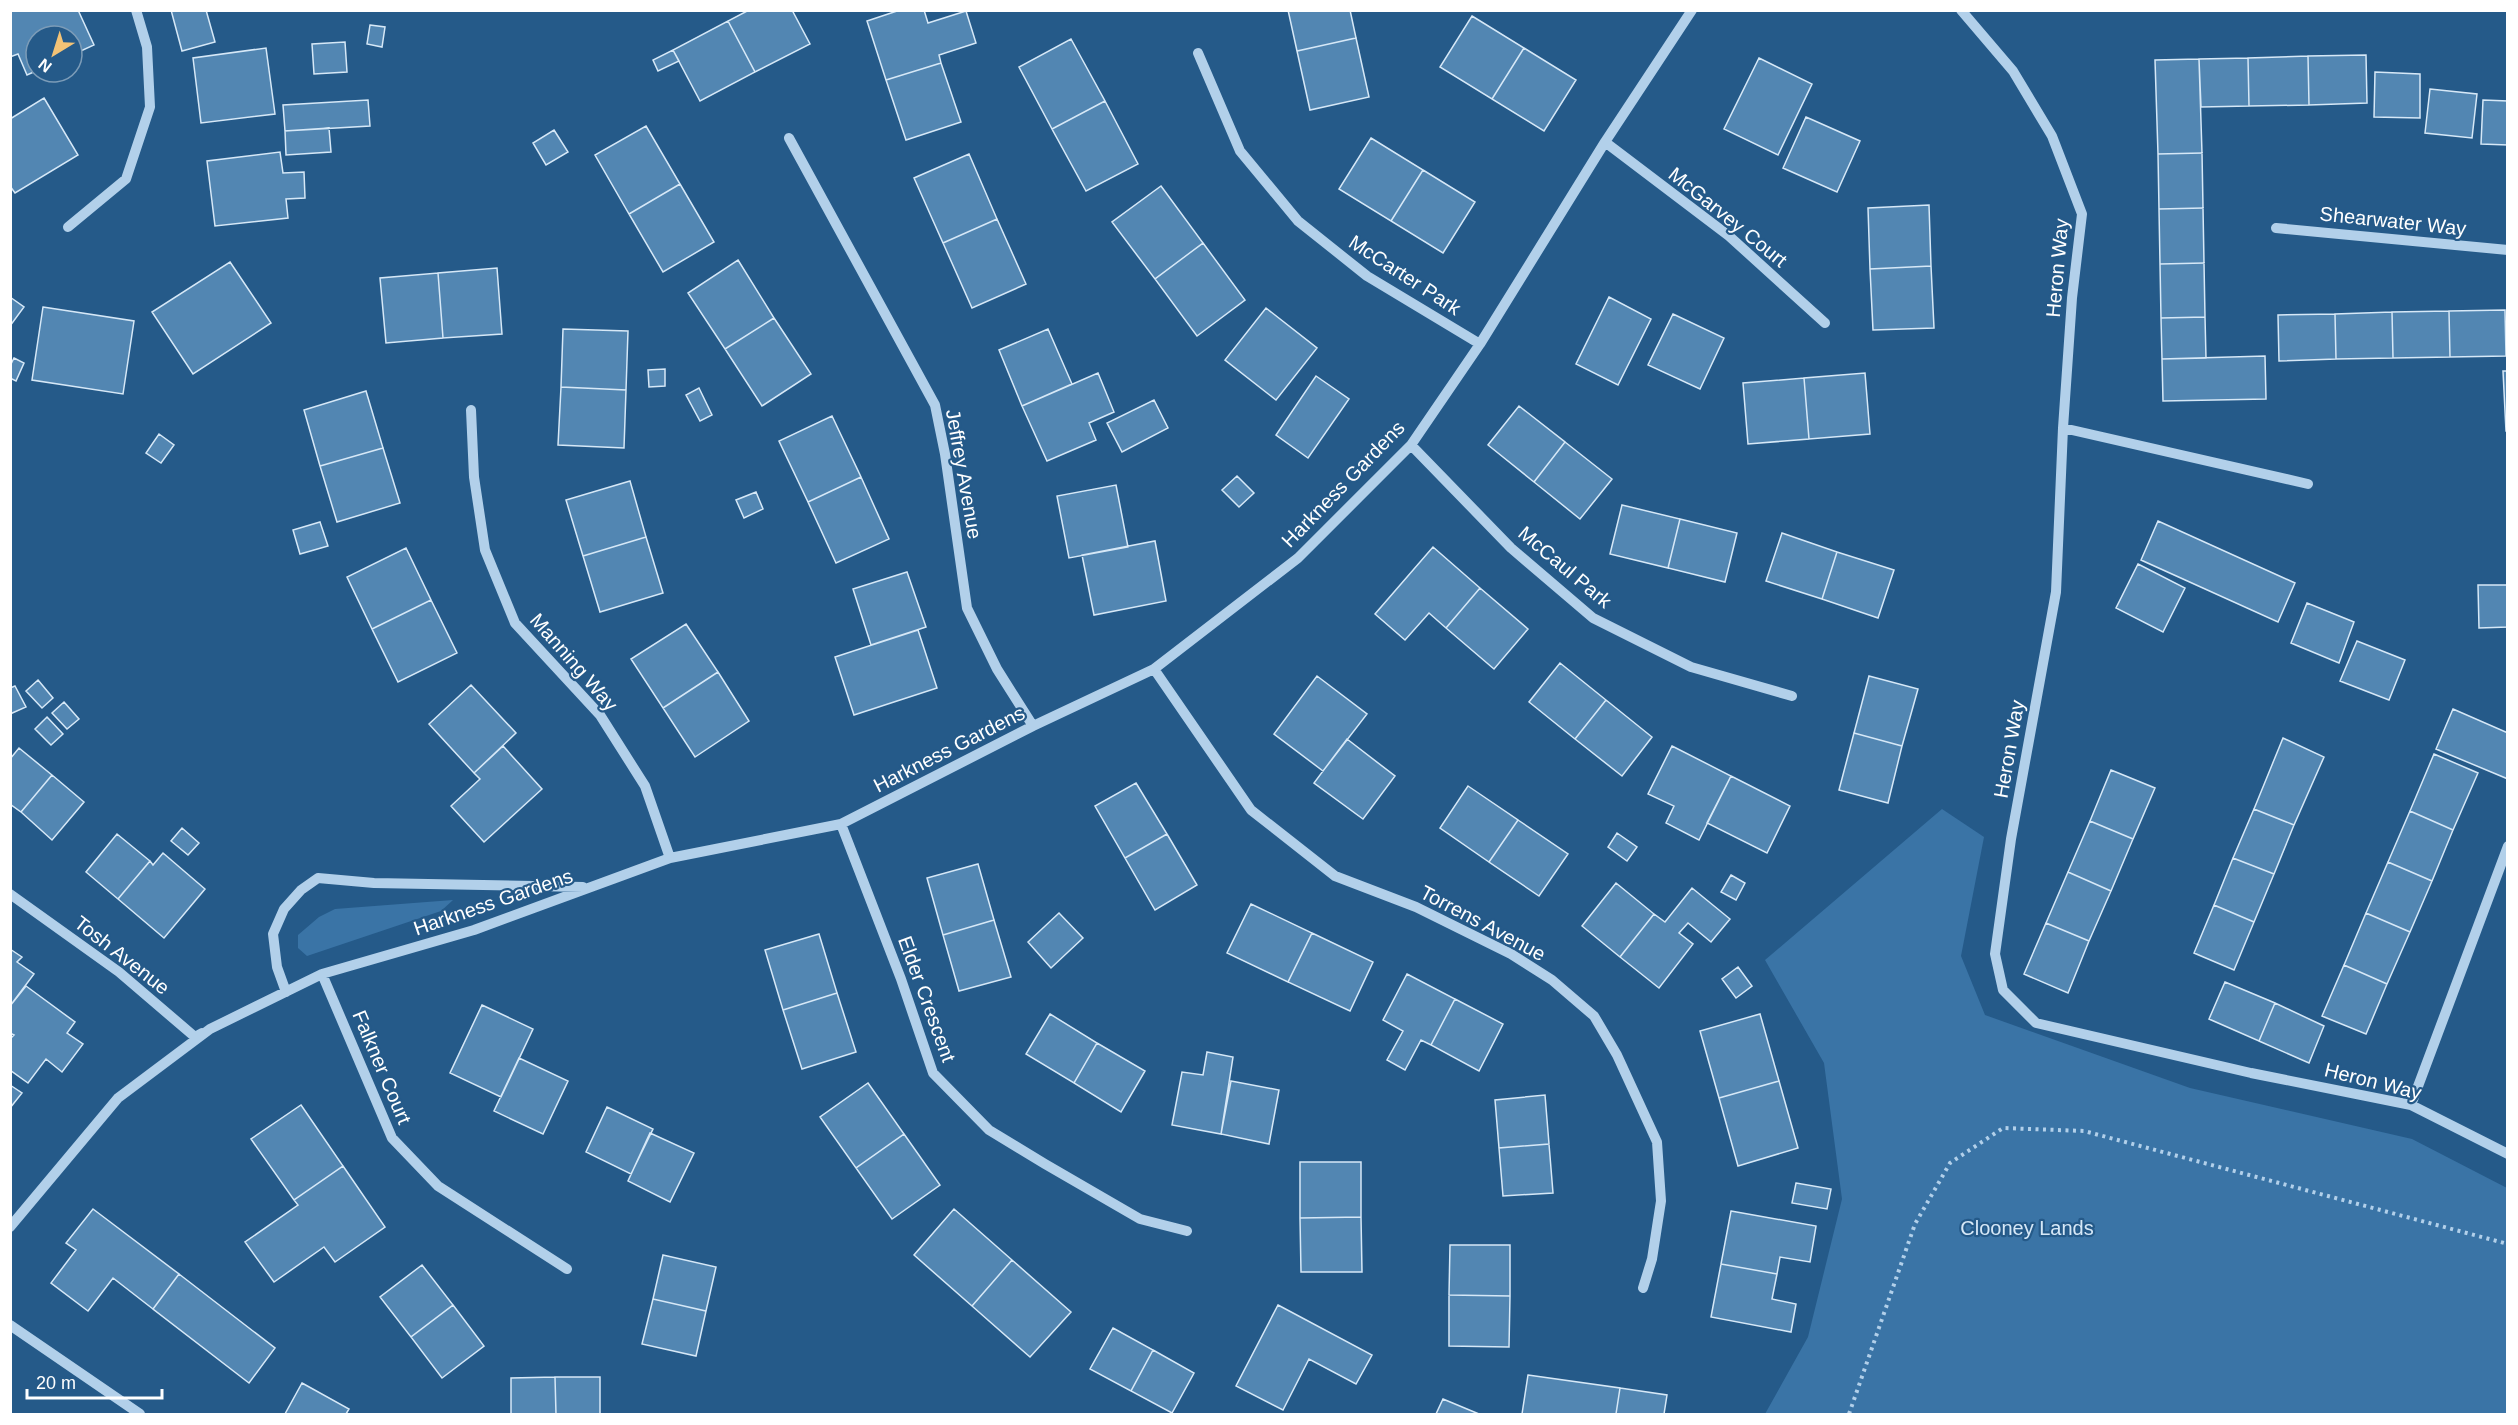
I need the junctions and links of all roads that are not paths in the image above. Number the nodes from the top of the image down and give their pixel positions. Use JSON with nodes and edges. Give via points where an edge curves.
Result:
{"nodes":[{"id":1,"x":136,"y":10,"type":"edge"},
{"id":2,"x":1692,"y":10,"type":"edge"},
{"id":3,"x":1961,"y":10,"type":"edge"},
{"id":4,"x":1198,"y":53,"type":"dead end"},
{"id":5,"x":789,"y":138,"type":"dead end"},
{"id":6,"x":1605,"y":142,"type":"junction"},
{"id":7,"x":68,"y":227,"type":"dead end"},
{"id":8,"x":2276,"y":228,"type":"dead end"},
{"id":9,"x":2508,"y":250,"type":"edge"},
{"id":10,"x":1825,"y":323,"type":"dead end"},
{"id":11,"x":1480,"y":344,"type":"junction"},
{"id":12,"x":471,"y":410,"type":"dead end"},
{"id":13,"x":2063,"y":428,"type":"junction"},
{"id":14,"x":1411,"y":445,"type":"junction"},
{"id":15,"x":2308,"y":484,"type":"dead end"},
{"id":16,"x":1154,"y":669,"type":"junction"},
{"id":17,"x":1792,"y":696,"type":"dead end"},
{"id":18,"x":1033,"y":726,"type":"junction"},
{"id":19,"x":841,"y":824,"type":"junction"},
{"id":20,"x":2508,"y":846,"type":"edge"},
{"id":21,"x":670,"y":858,"type":"junction"},
{"id":22,"x":591,"y":887,"type":"junction"},
{"id":23,"x":10,"y":894,"type":"edge"},
{"id":24,"x":322,"y":974,"type":"junction"},
{"id":25,"x":286,"y":992,"type":"junction"},
{"id":26,"x":210,"y":1029,"type":"junction"},
{"id":27,"x":2411,"y":1105,"type":"junction"},
{"id":28,"x":2508,"y":1155,"type":"edge"},
{"id":29,"x":10,"y":1227,"type":"edge"},
{"id":30,"x":1187,"y":1231,"type":"dead end"},
{"id":31,"x":567,"y":1269,"type":"dead end"},
{"id":32,"x":1643,"y":1288,"type":"dead end"},
{"id":33,"x":10,"y":1325,"type":"edge"},
{"id":34,"x":140,"y":1414,"type":"edge"}],
"edges":[{"from":1,"to":7,"type":"street","via":[[147,47],[150,107],[126,179]]},
{"from":2,"to":6,"type":"street","name":"Harkness Gardens"},
{"from":3,"to":13,"type":"street","name":"Heron Way","via":[[2013,71],[2052,136],[2082,214]]},
{"from":4,"to":11,"type":"street","name":"McCarter Park","via":[[1240,151],[1298,221],[1366,276]]},
{"from":5,"to":18,"type":"street","name":"Jeffrey Avenue","via":[[935,405],[967,608],[997,669]]},
{"from":6,"to":10,"type":"street","name":"McGarvey Court","via":[[1729,236]]},
{"from":6,"to":11,"type":"street","name":"Harkness Gardens"},
{"from":8,"to":9,"type":"street","name":"Shearwater Way"},
{"from":11,"to":14,"type":"street","name":"Harkness Gardens"},
{"from":12,"to":21,"type":"street","name":"Manning Way","via":[[474,477],[485,550],[515,623],[600,715],[645,786]]},
{"from":13,"to":15,"type":"street"},
{"from":13,"to":27,"type":"street","name":"Heron Way","via":[[2056,592],[2011,839],[1995,954],[2003,990],[2036,1023]]},
{"from":14,"to":16,"type":"street","name":"Harkness Gardens","via":[[1298,558]]},
{"from":14,"to":17,"type":"street","name":"McCaul Park","via":[[1511,548],[1593,618],[1691,667]]},
{"from":16,"to":18,"type":"street","name":"Harkness Gardens"},
{"from":16,"to":32,"type":"street","name":"Torrens Avenue","via":[[1244,801],[1260,817],[1335,876],[1416,907],[1511,954],[1594,1016],[1658,1142],[1661,1201]]},
{"from":18,"to":19,"type":"street","name":"Harkness Gardens"},
{"from":19,"to":21,"type":"street","name":"Harkness Gardens"},
{"from":19,"to":30,"type":"street","name":"Elder Crescent","via":[[933,1073],[989,1130],[1140,1219]]},
{"from":20,"to":27,"type":"street"},
{"from":21,"to":22,"type":"street","name":"Harkness Gardens"},
{"from":22,"to":24,"type":"street","name":"Harkness Gardens","via":[[474,930]]},
{"from":22,"to":25,"type":"street","via":[[374,883],[318,878],[284,909],[273,934],[277,967]]},
{"from":23,"to":26,"type":"street","name":"Tosh Avenue","via":[[119,972],[195,1037]]},
{"from":24,"to":25,"type":"street","name":"Harkness Gardens"},
{"from":24,"to":31,"type":"street","name":"Falkner Court","via":[[392,1138],[438,1186]]},
{"from":25,"to":26,"type":"street","name":"Harkness Gardens"},
{"from":26,"to":29,"type":"street","name":"Harkness Gardens","via":[[118,1098]]},
{"from":27,"to":28,"type":"street","name":"Heron Way"},
{"from":33,"to":34,"type":"street"}]}
